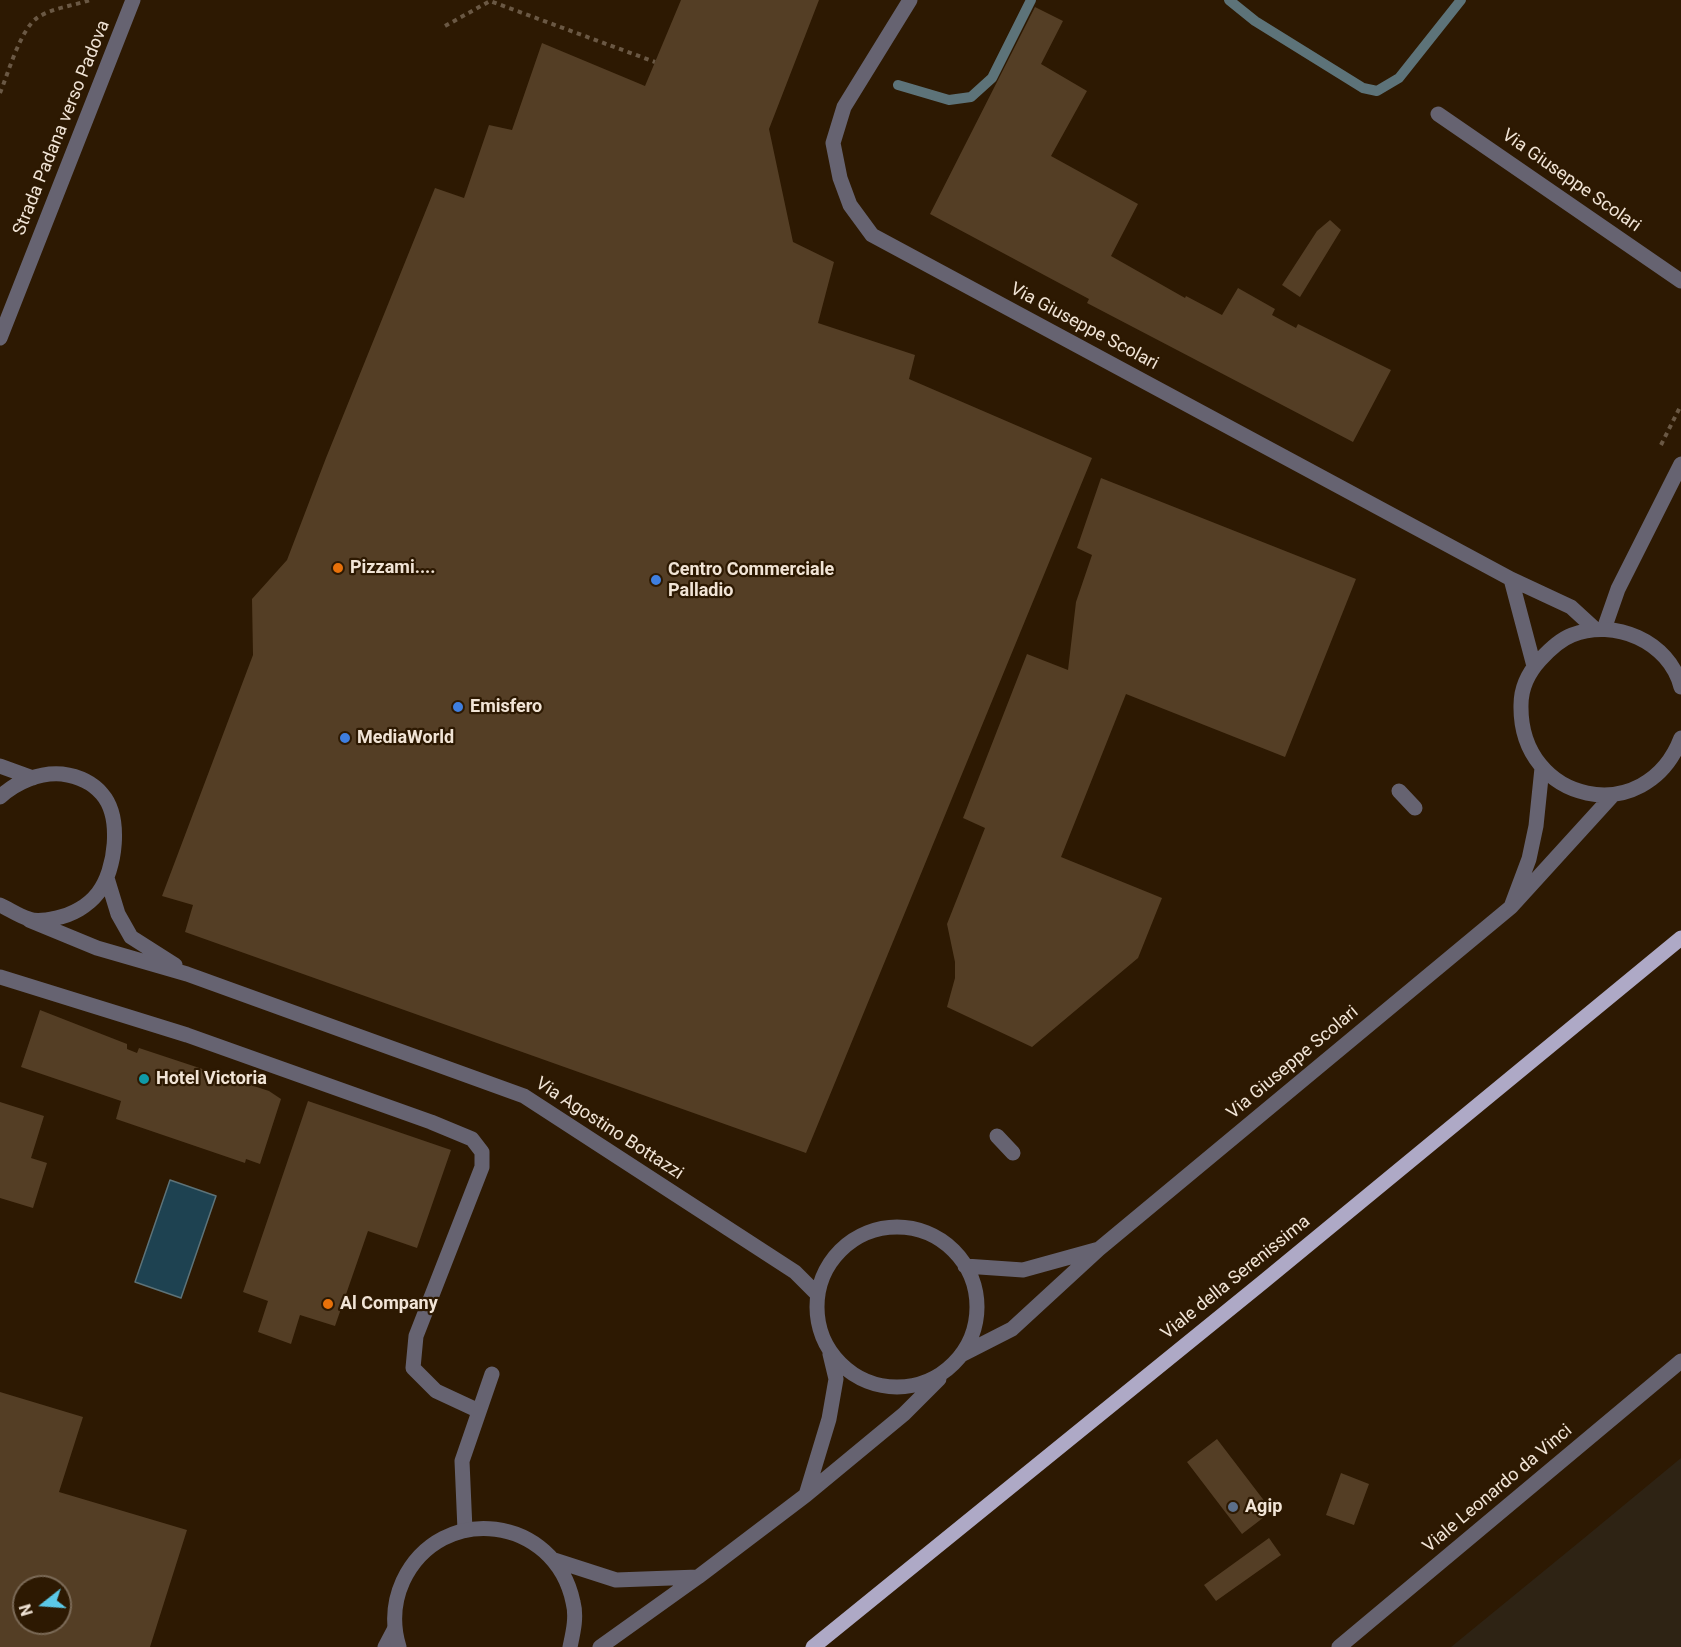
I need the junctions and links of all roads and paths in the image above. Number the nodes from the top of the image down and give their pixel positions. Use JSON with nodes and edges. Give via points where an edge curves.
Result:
{"nodes":[{"id":1,"x":90,"y":0,"type":"edge"},
{"id":2,"x":133,"y":0,"type":"edge"},
{"id":3,"x":910,"y":0,"type":"edge"},
{"id":4,"x":444,"y":26,"type":"dead end"},
{"id":5,"x":655,"y":62,"type":"dead end"},
{"id":6,"x":0,"y":93,"type":"edge"},
{"id":7,"x":1438,"y":114,"type":"dead end"},
{"id":8,"x":1681,"y":281,"type":"edge"},
{"id":9,"x":0,"y":338,"type":"edge"},
{"id":10,"x":1681,"y":464,"type":"edge"},
{"id":11,"x":1511,"y":579,"type":"junction"},
{"id":12,"x":1600,"y":629,"type":"junction"},
{"id":13,"x":1534,"y":666,"type":"junction"},
{"id":14,"x":1680,"y":682,"type":"edge"},
{"id":15,"x":1681,"y":738,"type":"edge"},
{"id":16,"x":0,"y":766,"type":"edge"},
{"id":17,"x":1542,"y":768,"type":"junction"},
{"id":18,"x":33,"y":778,"type":"junction"},
{"id":19,"x":1399,"y":791,"type":"dead end"},
{"id":20,"x":1613,"y":795,"type":"junction"},
{"id":21,"x":0,"y":797,"type":"edge"},
{"id":22,"x":1414,"y":808,"type":"dead end"},
{"id":23,"x":107,"y":878,"type":"junction"},
{"id":24,"x":0,"y":905,"type":"edge"},
{"id":25,"x":1511,"y":907,"type":"junction"},
{"id":26,"x":30,"y":920,"type":"junction"},
{"id":27,"x":1681,"y":938,"type":"edge"},
{"id":28,"x":187,"y":974,"type":"junction"},
{"id":29,"x":0,"y":977,"type":"edge"},
{"id":30,"x":997,"y":1136,"type":"dead end"},
{"id":31,"x":1013,"y":1153,"type":"dead end"},
{"id":32,"x":1099,"y":1249,"type":"junction"},
{"id":33,"x":966,"y":1266,"type":"junction"},
{"id":34,"x":818,"y":1295,"type":"junction"},
{"id":35,"x":829,"y":1351,"type":"junction"},
{"id":36,"x":962,"y":1355,"type":"junction"},
{"id":37,"x":1681,"y":1361,"type":"edge"},
{"id":38,"x":950,"y":1368,"type":"junction"},
{"id":39,"x":492,"y":1374,"type":"dead end"},
{"id":40,"x":479,"y":1411,"type":"junction"},
{"id":41,"x":806,"y":1495,"type":"junction"},
{"id":42,"x":465,"y":1530,"type":"junction"},
{"id":43,"x":554,"y":1560,"type":"junction"},
{"id":44,"x":698,"y":1577,"type":"junction"},
{"id":45,"x":394,"y":1630,"type":"junction"},
{"id":46,"x":385,"y":1647,"type":"edge"},
{"id":47,"x":399,"y":1647,"type":"edge"},
{"id":48,"x":570,"y":1647,"type":"edge"},
{"id":49,"x":600,"y":1647,"type":"edge"},
{"id":50,"x":813,"y":1647,"type":"edge"},
{"id":51,"x":1339,"y":1647,"type":"edge"}],
"edges":[{"from":1,"to":6,"type":"path","via":[[31,23]]},
{"from":2,"to":9,"type":"street","name":"Strada Padana verso Padova"},
{"from":3,"to":11,"type":"street","name":"Via Giuseppe Scolari","via":[[844,107],[832,143],[850,205],[872,235]]},
{"from":4,"to":5,"type":"path","via":[[490,1]]},
{"from":7,"to":8,"type":"street","name":"Via Giuseppe Scolari"},
{"from":10,"to":12,"type":"street"},
{"from":11,"to":12,"type":"street","name":"Via Giuseppe Scolari","via":[[1571,607]]},
{"from":11,"to":13,"type":"street"},
{"from":12,"to":13,"type":"street","name":"Via Giuseppe Scolari","via":[[1571,635],[1550,648]]},
{"from":12,"to":14,"type":"street","name":"Via Giuseppe Scolari","via":[[1628,633],[1649,643],[1666,659]]},
{"from":13,"to":17,"type":"street","name":"Via Giuseppe Scolari","via":[[1525,683],[1521,725],[1528,749]]},
{"from":15,"to":20,"type":"street","name":"Via Giuseppe Scolari","via":[[1659,773],[1638,787]]},
{"from":16,"to":18,"type":"street"},
{"from":17,"to":20,"type":"street","name":"Via Giuseppe Scolari","via":[[1562,784],[1579,791]]},
{"from":17,"to":25,"type":"street","name":"Via Giuseppe Scolari","via":[[1529,859]]},
{"from":18,"to":21,"type":"street"},
{"from":18,"to":23,"type":"street","via":[[77,776],[103,795],[114,826]]},
{"from":19,"to":22,"type":"street"},
{"from":20,"to":25,"type":"street","name":"Via Giuseppe Scolari"},
{"from":23,"to":26,"type":"street","via":[[98,893],[76,911],[47,920]]},
{"from":23,"to":28,"type":"street","name":"Via Agostino Bottazzi","via":[[118,914],[131,937]]},
{"from":24,"to":26,"type":"street"},
{"from":25,"to":32,"type":"street","name":"Via Giuseppe Scolari"},
{"from":26,"to":28,"type":"street","name":"Via Agostino Bottazzi","via":[[97,948]]},
{"from":27,"to":50,"type":"main road","name":"Viale della Serenissima"},
{"from":28,"to":34,"type":"street","name":"Via Agostino Bottazzi","via":[[524,1096],[795,1272]]},
{"from":29,"to":40,"type":"street","via":[[187,1035],[472,1139],[482,1152],[482,1167],[416,1336],[413,1368],[436,1391]]},
{"from":30,"to":31,"type":"street"},
{"from":32,"to":33,"type":"street","name":"Via Giuseppe Scolari","via":[[1023,1270]]},
{"from":32,"to":36,"type":"street","name":"Via Giuseppe Scolari","via":[[1012,1329]]},
{"from":33,"to":34,"type":"street","name":"Via Giuseppe Scolari","via":[[956,1252],[927,1233],[902,1227],[877,1229],[854,1239],[835,1256]]},
{"from":33,"to":36,"type":"street","name":"Via Giuseppe Scolari","via":[[975,1288],[977,1311],[973,1335]]},
{"from":34,"to":35,"type":"street","name":"Via Giuseppe Scolari","via":[[817,1314]]},
{"from":35,"to":38,"type":"street","name":"Via Giuseppe Scolari","via":[[845,1368],[886,1387],[930,1381]]},
{"from":35,"to":41,"type":"street","name":"Via Giuseppe Scolari","via":[[836,1379],[830,1419]]},
{"from":36,"to":38,"type":"street","name":"Via Giuseppe Scolari"},
{"from":37,"to":51,"type":"street","name":"Viale Leonardo da Vinci"},
{"from":38,"to":41,"type":"street","name":"Via Giuseppe Scolari","via":[[904,1414]]},
{"from":39,"to":40,"type":"street"},
{"from":40,"to":42,"type":"street","via":[[462,1461]]},
{"from":41,"to":44,"type":"street","name":"Via Giuseppe Scolari"},
{"from":42,"to":43,"type":"street","via":[[490,1528],[514,1532],[536,1543]]},
{"from":42,"to":45,"type":"street","via":[[435,1542],[410,1566],[396,1597]]},
{"from":43,"to":44,"type":"street","via":[[616,1580]]},
{"from":43,"to":48,"type":"street","via":[[574,1603]]},
{"from":44,"to":49,"type":"street","name":"Via Giuseppe Scolari"},
{"from":45,"to":46,"type":"street"},
{"from":45,"to":47,"type":"street"}]}
